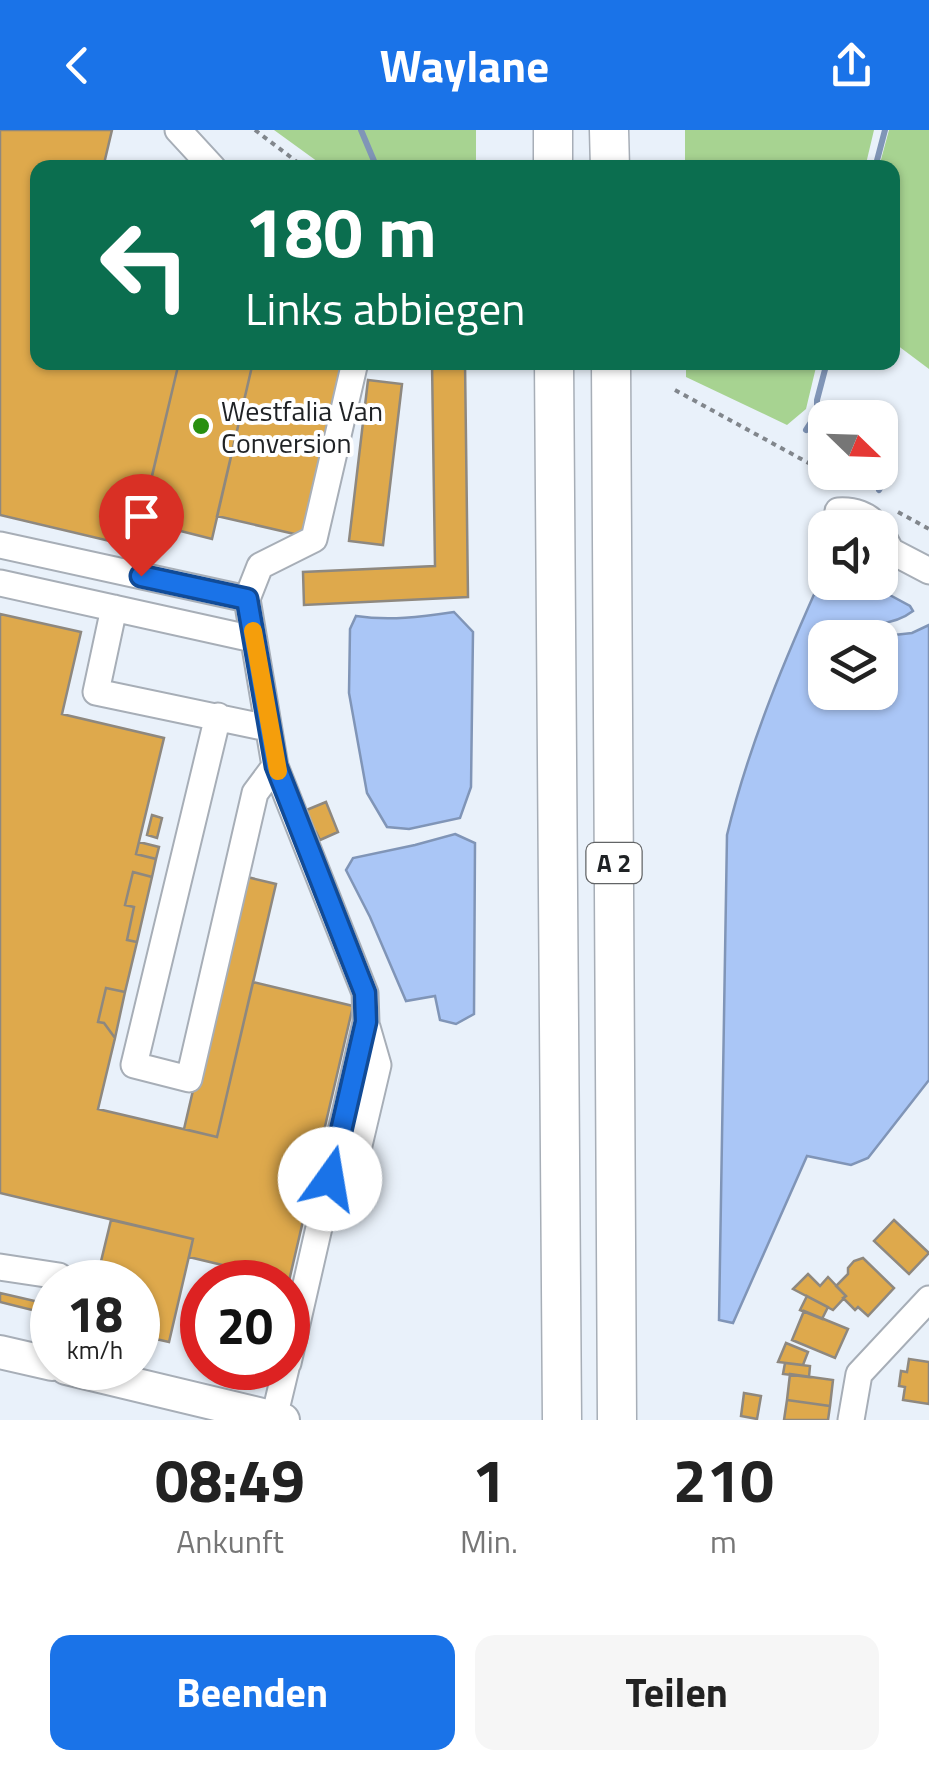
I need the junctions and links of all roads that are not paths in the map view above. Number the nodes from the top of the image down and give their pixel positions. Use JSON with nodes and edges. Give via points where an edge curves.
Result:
{"nodes":[{"id":1,"x":178,"y":130,"type":"edge"},
{"id":2,"x":553,"y":130,"type":"edge"},
{"id":3,"x":610,"y":130,"type":"edge"},
{"id":4,"x":206,"y":160,"type":"edge"},
{"id":5,"x":553,"y":160,"type":"edge"},
{"id":6,"x":610,"y":160,"type":"edge"},
{"id":7,"x":353,"y":370,"type":"edge"},
{"id":8,"x":554,"y":370,"type":"edge"},
{"id":9,"x":611,"y":370,"type":"edge"},
{"id":10,"x":0,"y":545,"type":"edge"},
{"id":11,"x":898,"y":555,"type":"edge"},
{"id":12,"x":929,"y":571,"type":"edge"},
{"id":13,"x":0,"y":582,"type":"edge"},
{"id":14,"x":247,"y":599,"type":"junction"},
{"id":15,"x":114,"y":608,"type":"junction"},
{"id":16,"x":254,"y":637,"type":"junction"},
{"id":17,"x":218,"y":716,"type":"junction"},
{"id":18,"x":268,"y":724,"type":"junction"},
{"id":19,"x":276,"y":766,"type":"junction"},
{"id":20,"x":310,"y":1266,"type":"edge"},
{"id":21,"x":0,"y":1267,"type":"edge"},
{"id":22,"x":30,"y":1272,"type":"edge"},
{"id":23,"x":929,"y":1299,"type":"edge"},
{"id":24,"x":0,"y":1352,"type":"edge"},
{"id":25,"x":30,"y":1359,"type":"edge"},
{"id":26,"x":155,"y":1390,"type":"edge"},
{"id":27,"x":278,"y":1390,"type":"edge"},
{"id":28,"x":268,"y":1418,"type":"edge"},
{"id":29,"x":562,"y":1420,"type":"edge"},
{"id":30,"x":617,"y":1420,"type":"edge"},
{"id":31,"x":852,"y":1420,"type":"edge"}],
"edges":[{"from":1,"to":4,"type":"street"},
{"from":2,"to":5,"type":"highway"},
{"from":3,"to":6,"type":"highway"},
{"from":7,"to":14,"type":"street","via":[[314,539],[260,566]]},
{"from":8,"to":29,"type":"highway","number":"A 2"},
{"from":9,"to":30,"type":"highway","number":"A 2"},
{"from":10,"to":14,"type":"street"},
{"from":11,"to":12,"type":"street"},
{"from":13,"to":15,"type":"street"},
{"from":14,"to":16,"type":"street"},
{"from":15,"to":16,"type":"street"},
{"from":15,"to":17,"type":"street","via":[[96,692]]},
{"from":16,"to":18,"type":"street"},
{"from":17,"to":18,"type":"street"},
{"from":17,"to":19,"type":"street","via":[[134,1065],[189,1078],[255,793]]},
{"from":18,"to":19,"type":"street"},
{"from":19,"to":20,"type":"street","via":[[365,993],[366,1022]]},
{"from":21,"to":22,"type":"street"},
{"from":23,"to":31,"type":"street","via":[[859,1374]]},
{"from":24,"to":25,"type":"main road"},
{"from":26,"to":28,"type":"main road"},
{"from":27,"to":28,"type":"street"}]}
